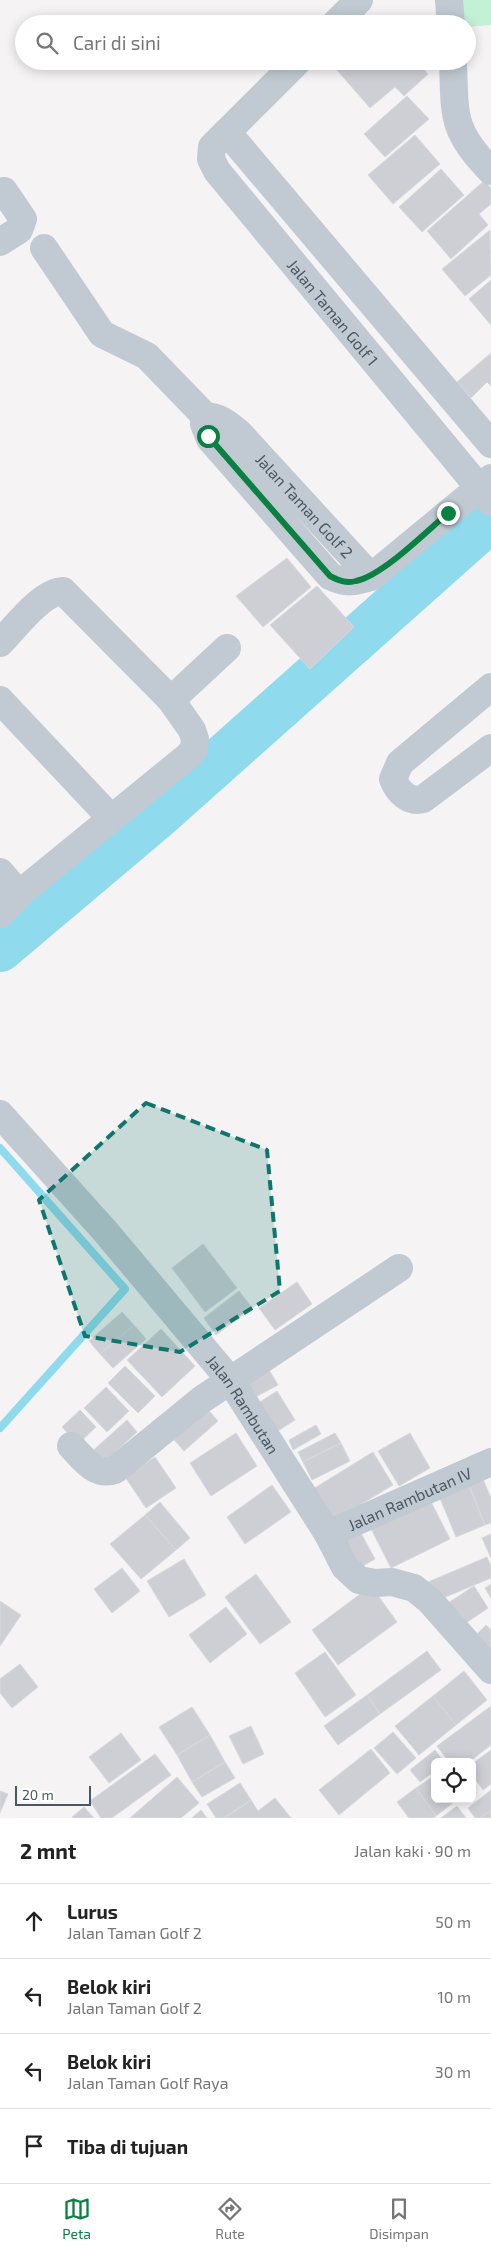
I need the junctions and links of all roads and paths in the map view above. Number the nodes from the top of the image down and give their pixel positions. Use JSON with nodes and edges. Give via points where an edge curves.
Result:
{"nodes":[{"id":1,"x":359,"y":0,"type":"edge"},
{"id":2,"x":449,"y":0,"type":"edge"},
{"id":3,"x":344,"y":15,"type":"edge"},
{"id":4,"x":450,"y":15,"type":"edge"},
{"id":5,"x":289,"y":70,"type":"edge"},
{"id":6,"x":454,"y":70,"type":"edge"},
{"id":7,"x":227,"y":132,"type":"junction"},
{"id":8,"x":491,"y":171,"type":"edge"},
{"id":9,"x":4,"y":191,"type":"dead end"},
{"id":10,"x":0,"y":242,"type":"edge"},
{"id":11,"x":44,"y":248,"type":"dead end"},
{"id":12,"x":491,"y":444,"type":"edge"},
{"id":13,"x":488,"y":489,"type":"edge"},
{"id":14,"x":0,"y":643,"type":"edge"},
{"id":15,"x":227,"y":648,"type":"dead end"},
{"id":16,"x":491,"y":687,"type":"edge"},
{"id":17,"x":0,"y":700,"type":"edge"},
{"id":18,"x":171,"y":700,"type":"junction"},
{"id":19,"x":491,"y":748,"type":"edge"},
{"id":20,"x":111,"y":818,"type":"junction"},
{"id":21,"x":0,"y":872,"type":"edge"},
{"id":22,"x":19,"y":894,"type":"junction"},
{"id":23,"x":0,"y":914,"type":"edge"},
{"id":24,"x":0,"y":1114,"type":"edge"},
{"id":25,"x":399,"y":1268,"type":"dead end"},
{"id":26,"x":230,"y":1380,"type":"junction"},
{"id":27,"x":71,"y":1446,"type":"dead end"},
{"id":28,"x":491,"y":1462,"type":"edge"},
{"id":29,"x":328,"y":1534,"type":"junction"},
{"id":30,"x":491,"y":1670,"type":"edge"}],
"edges":[{"from":1,"to":3,"type":"street"},
{"from":2,"to":4,"type":"street"},
{"from":5,"to":7,"type":"street","name":"Jalan Taman Golf 1"},
{"from":6,"to":8,"type":"street","via":[[458,126],[474,153]]},
{"from":7,"to":12,"type":"street","name":"Jalan Taman Golf 1"},
{"from":7,"to":13,"type":"street","name":"Jalan Taman Golf 1","via":[[212,147],[211,159],[217,171]]},
{"from":9,"to":10,"type":"street","via":[[23,219],[19,230]]},
{"from":11,"to":13,"type":"street","name":"Jalan Taman Golf 2","via":[[102,334],[147,356],[205,416],[212,416],[239,433],[371,576]]},
{"from":14,"to":18,"type":"street","via":[[44,598],[62,591]]},
{"from":15,"to":18,"type":"street"},
{"from":16,"to":19,"type":"street","via":[[400,763],[393,779],[406,797],[423,799]]},
{"from":17,"to":20,"type":"street"},
{"from":18,"to":20,"type":"street","via":[[192,730],[194,748]]},
{"from":20,"to":22,"type":"street"},
{"from":21,"to":22,"type":"street"},
{"from":22,"to":23,"type":"street"},
{"from":24,"to":26,"type":"street","name":"Jalan Rambutan","via":[[105,1230]]},
{"from":25,"to":26,"type":"street"},
{"from":26,"to":27,"type":"street","via":[[115,1470],[106,1473],[96,1471]]},
{"from":26,"to":29,"type":"street","name":"Jalan Rambutan"},
{"from":28,"to":29,"type":"street","name":"Jalan Rambutan IV"},
{"from":29,"to":30,"type":"street","name":"Jalan Rambutan","via":[[345,1566],[359,1580],[392,1582],[414,1588]]}]}
